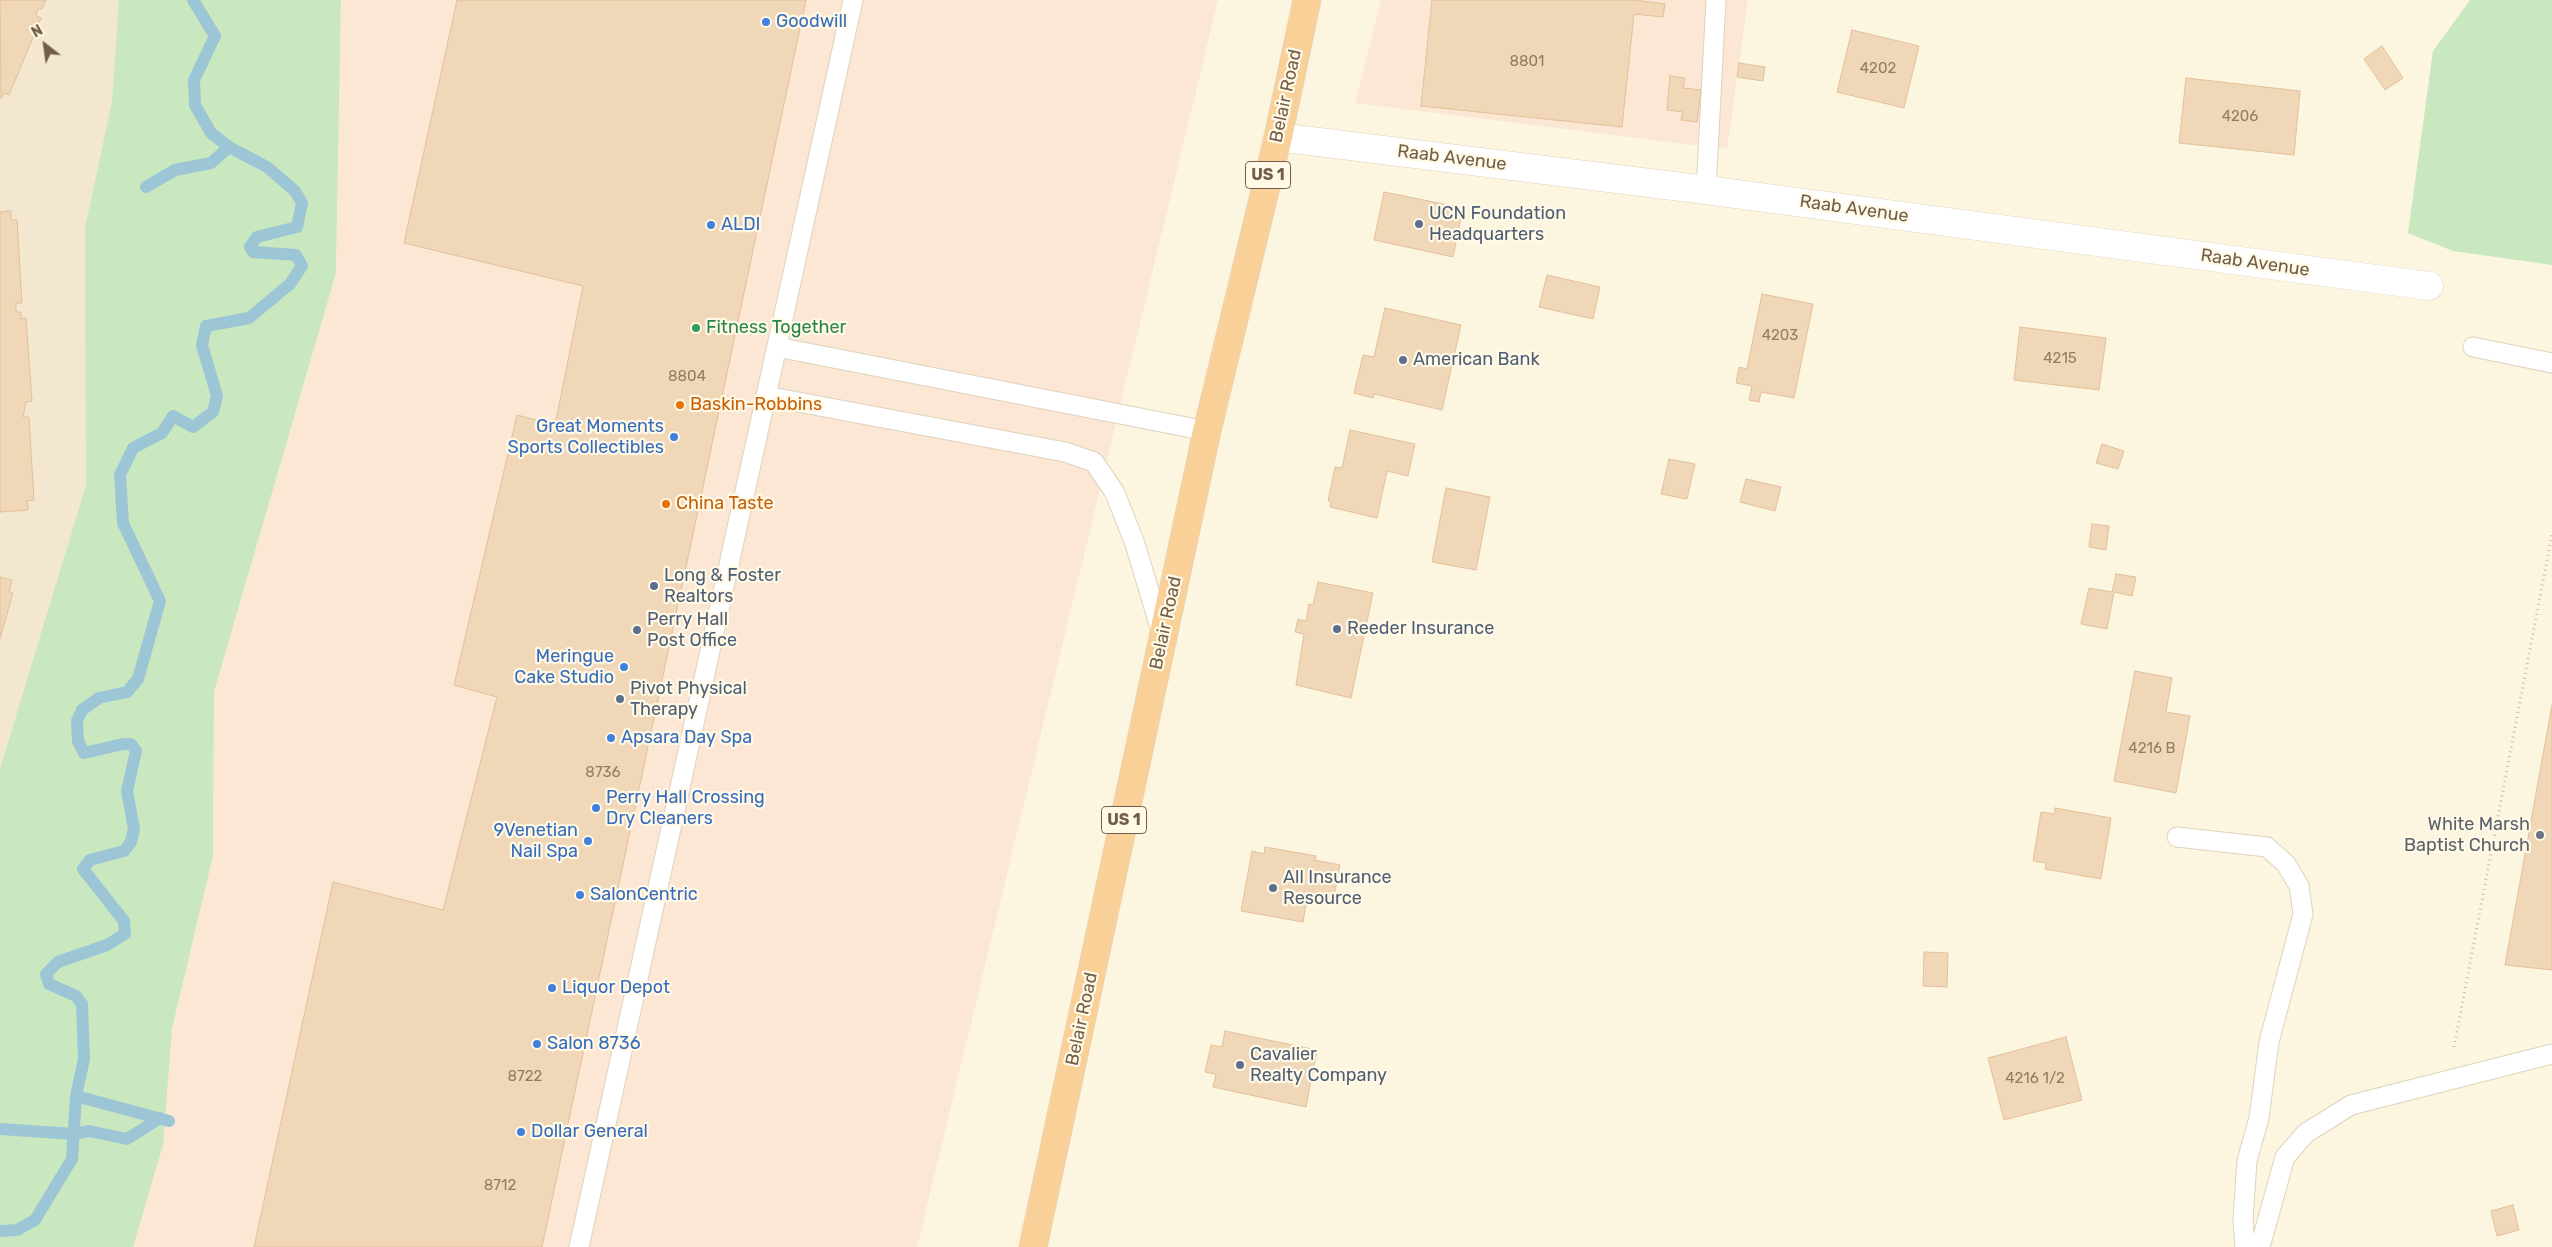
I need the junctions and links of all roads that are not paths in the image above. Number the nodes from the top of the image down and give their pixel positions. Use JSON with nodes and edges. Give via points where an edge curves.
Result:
{"nodes":[{"id":1,"x":853,"y":0,"type":"edge"},
{"id":2,"x":1307,"y":0,"type":"edge"},
{"id":3,"x":1716,"y":0,"type":"edge"},
{"id":4,"x":1278,"y":137,"type":"junction"},
{"id":5,"x":1706,"y":190,"type":"junction"},
{"id":6,"x":2430,"y":286,"type":"dead end"},
{"id":7,"x":777,"y":347,"type":"junction"},
{"id":8,"x":2473,"y":347,"type":"dead end"},
{"id":9,"x":2552,"y":363,"type":"edge"},
{"id":10,"x":766,"y":396,"type":"junction"},
{"id":11,"x":1207,"y":431,"type":"junction"},
{"id":12,"x":1163,"y":637,"type":"junction"},
{"id":13,"x":2178,"y":837,"type":"dead end"},
{"id":14,"x":2552,"y":1054,"type":"edge"},
{"id":15,"x":579,"y":1247,"type":"edge"},
{"id":16,"x":1033,"y":1247,"type":"edge"},
{"id":17,"x":2245,"y":1247,"type":"edge"},
{"id":18,"x":2260,"y":1247,"type":"edge"}],
"edges":[{"from":1,"to":7,"type":"lane"},
{"from":2,"to":4,"type":"highway","name":"Belair Road","number":"US 1"},
{"from":3,"to":5,"type":"lane"},
{"from":4,"to":5,"type":"street","name":"Raab Avenue"},
{"from":4,"to":11,"type":"highway","name":"Belair Road","number":"US 1"},
{"from":5,"to":6,"type":"street","name":"Raab Avenue"},
{"from":7,"to":10,"type":"lane"},
{"from":7,"to":11,"type":"lane"},
{"from":8,"to":9,"type":"lane"},
{"from":10,"to":12,"type":"lane","via":[[1065,452],[1094,462],[1115,493],[1135,544]]},
{"from":10,"to":15,"type":"lane"},
{"from":11,"to":12,"type":"highway","name":"Belair Road","number":"US 1"},
{"from":12,"to":16,"type":"highway","name":"Belair Road","number":"US 1"},
{"from":13,"to":17,"type":"lane","via":[[2267,847],[2286,864],[2299,886],[2303,914],[2269,1042],[2259,1118],[2247,1161],[2243,1219]]},
{"from":14,"to":18,"type":"lane","via":[[2351,1105],[2306,1133],[2285,1157]]}]}
